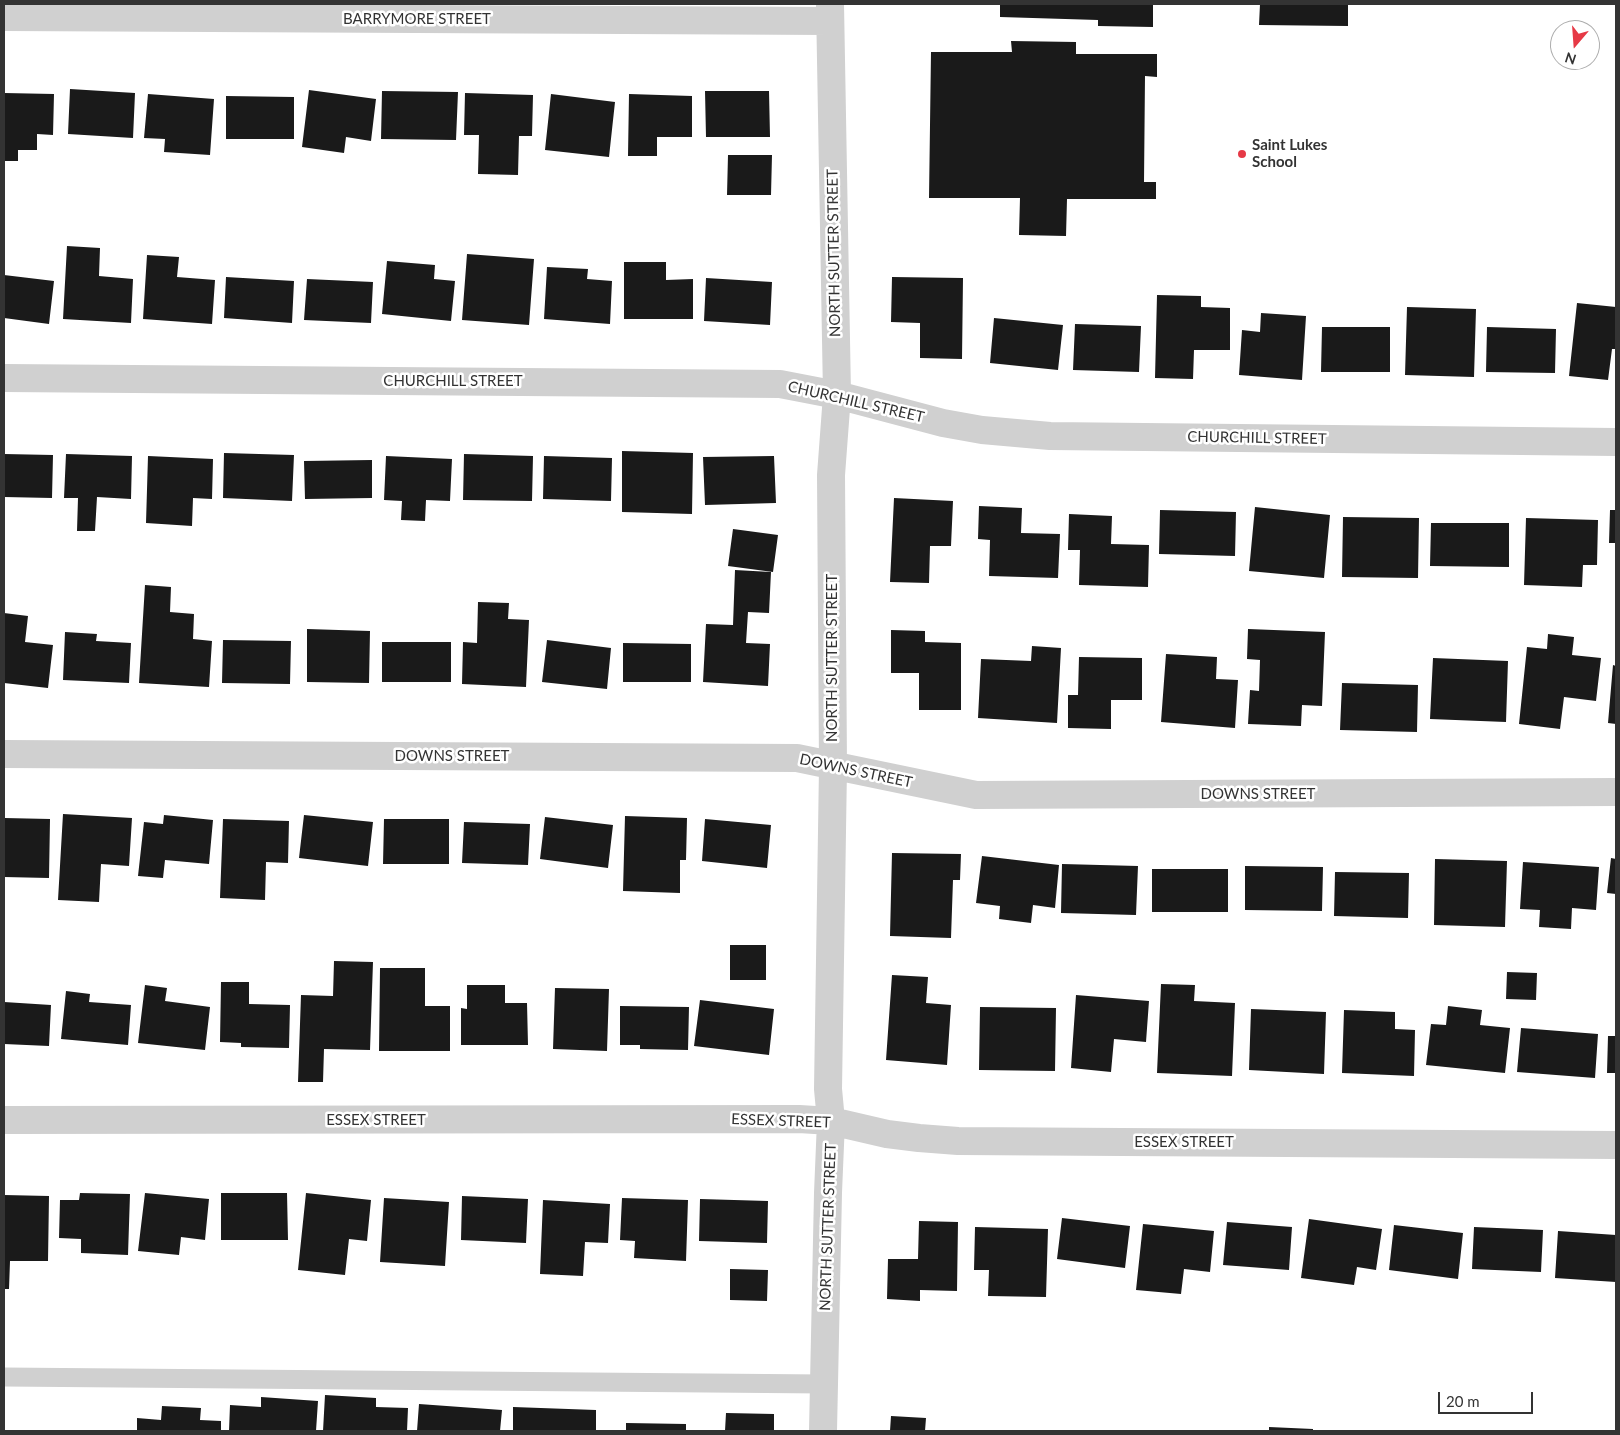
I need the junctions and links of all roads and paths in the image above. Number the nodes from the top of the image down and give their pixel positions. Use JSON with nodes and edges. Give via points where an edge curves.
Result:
{"nodes":[{"id":1,"x":830,"y":12,"type":"edge"},
{"id":2,"x":4,"y":17,"type":"edge"},
{"id":3,"x":4,"y":378,"type":"edge"},
{"id":4,"x":837,"y":395,"type":"junction"},
{"id":5,"x":1616,"y":442,"type":"edge"},
{"id":6,"x":4,"y":754,"type":"edge"},
{"id":7,"x":833,"y":767,"type":"junction"},
{"id":8,"x":1616,"y":792,"type":"edge"},
{"id":9,"x":4,"y":1120,"type":"edge"},
{"id":10,"x":831,"y":1121,"type":"junction"},
{"id":11,"x":1616,"y":1145,"type":"edge"},
{"id":12,"x":4,"y":1377,"type":"edge"},
{"id":13,"x":824,"y":1384,"type":"junction"},
{"id":14,"x":823,"y":1431,"type":"edge"}],
"edges":[{"from":1,"to":2,"type":"street","name":"BARRYMORE STREET"},
{"from":1,"to":4,"type":"street","name":"NORTH SUTTER STREET"},
{"from":3,"to":4,"type":"street","name":"CHURCHILL STREET","via":[[780,384]]},
{"from":4,"to":5,"type":"street","name":"CHURCHILL STREET","via":[[974,429],[1050,436]]},
{"from":4,"to":7,"type":"street","name":"NORTH SUTTER STREET","via":[[831,475]]},
{"from":6,"to":7,"type":"street","name":"DOWNS STREET","via":[[797,758]]},
{"from":7,"to":8,"type":"street","name":"DOWNS STREET","via":[[976,795]]},
{"from":7,"to":10,"type":"street","name":"NORTH SUTTER STREET","via":[[828,1089]]},
{"from":9,"to":10,"type":"street","name":"ESSEX STREET"},
{"from":10,"to":11,"type":"street","name":"ESSEX STREET","via":[[887,1134],[958,1140]]},
{"from":10,"to":13,"type":"street","name":"NORTH SUTTER STREET"},
{"from":12,"to":13,"type":"lane"},
{"from":13,"to":14,"type":"street","name":"NORTH SUTTER STREET"}]}
